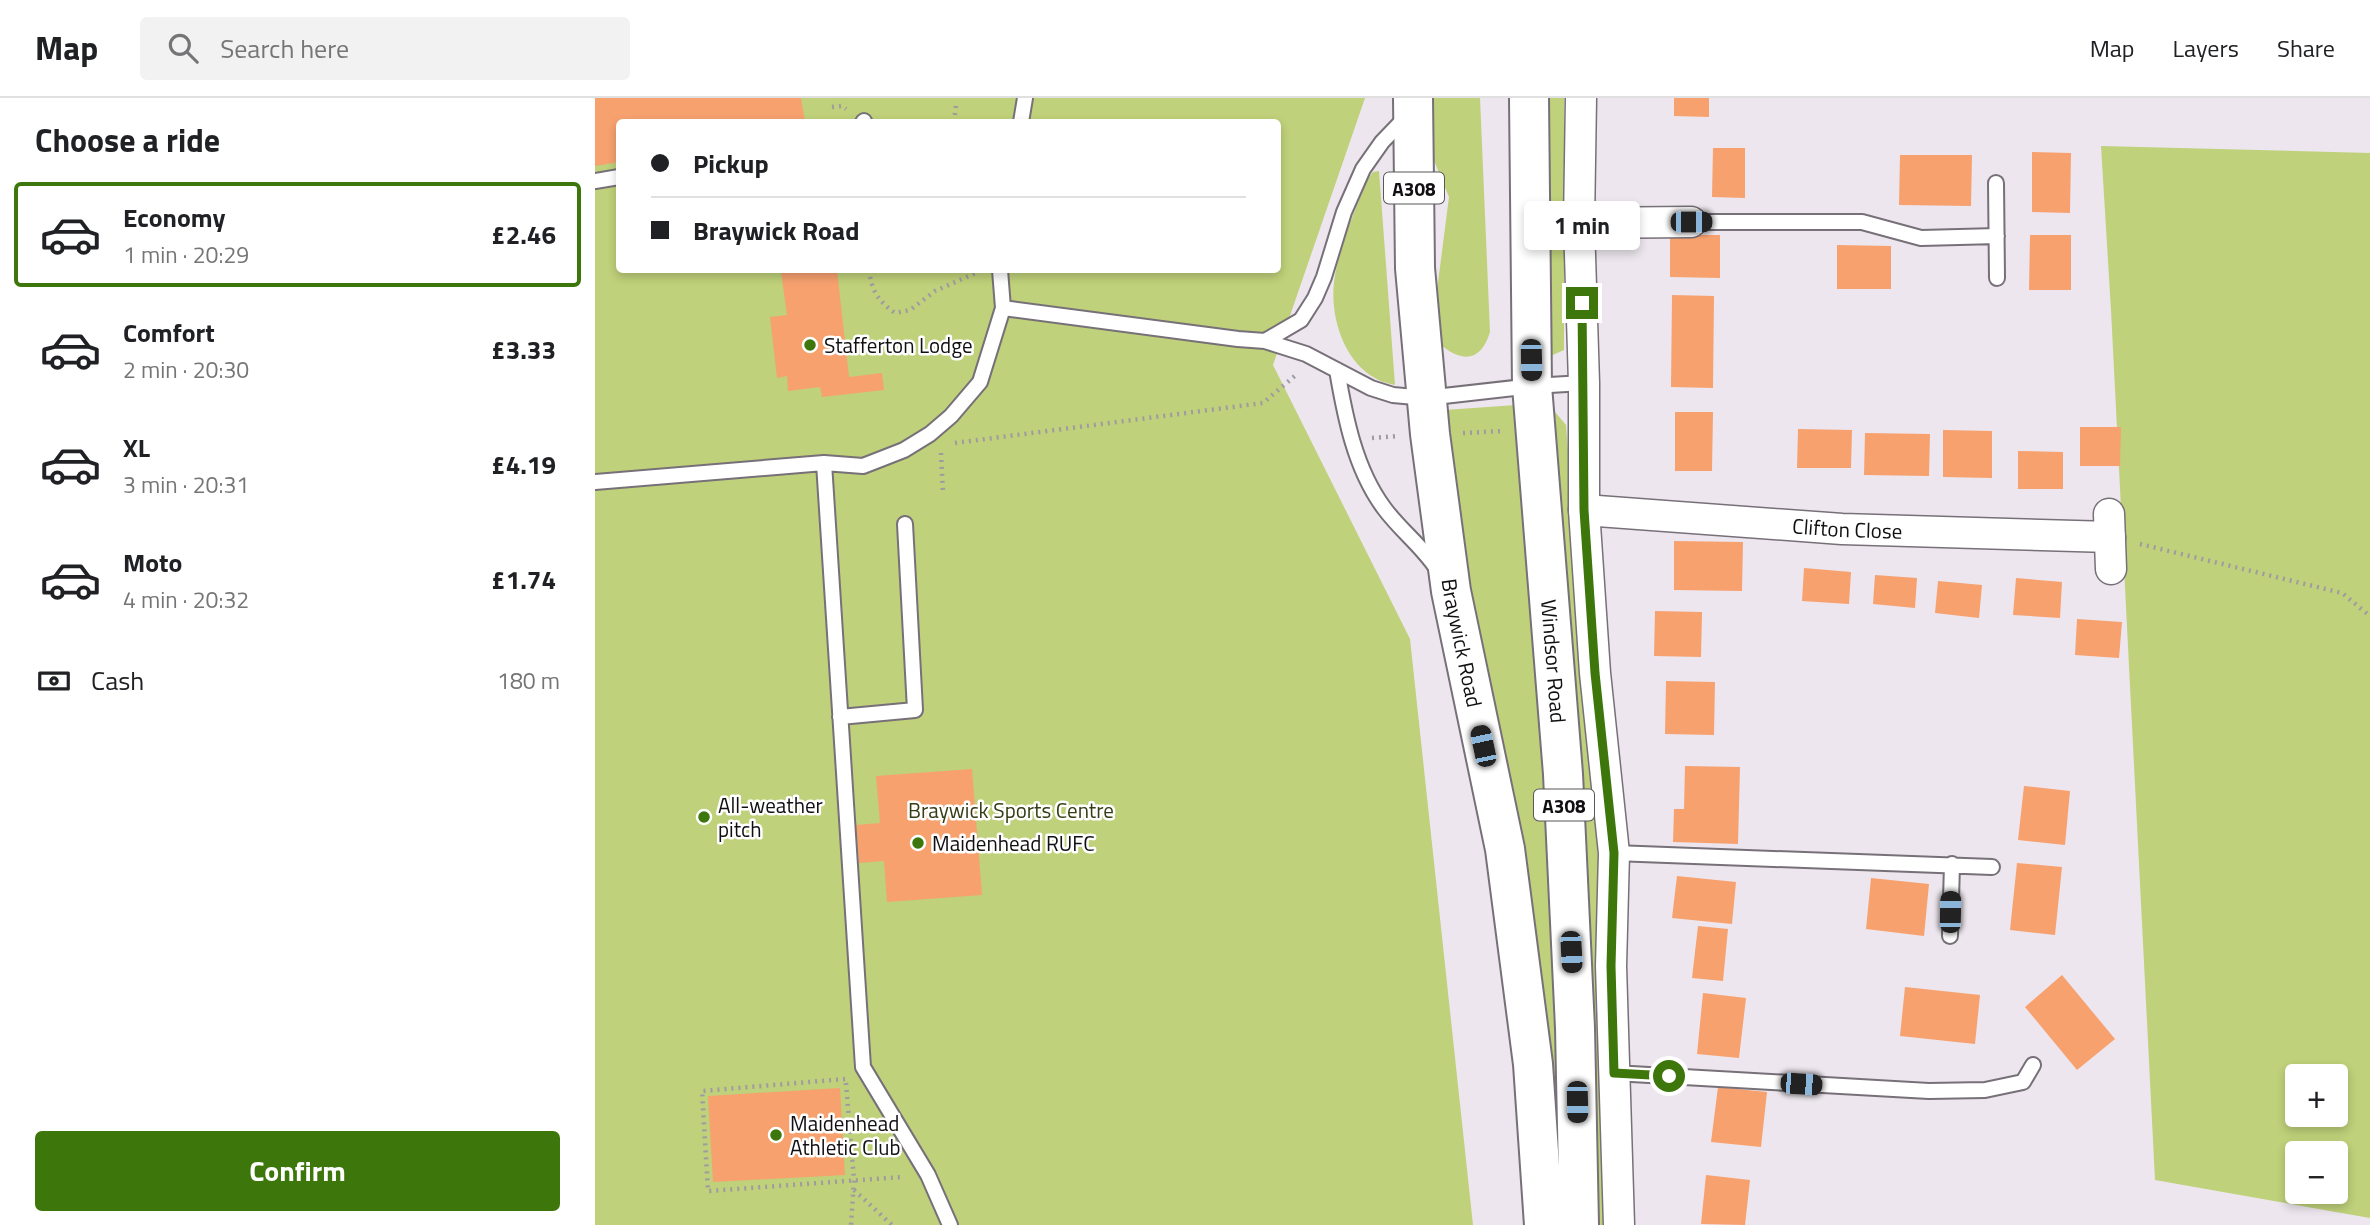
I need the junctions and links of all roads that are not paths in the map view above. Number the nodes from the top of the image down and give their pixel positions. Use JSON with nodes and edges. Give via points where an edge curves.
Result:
{"nodes":[{"id":1,"x":1025,"y":98,"type":"edge"},
{"id":2,"x":1529,"y":98,"type":"edge"},
{"id":3,"x":1581,"y":98,"type":"edge"},
{"id":4,"x":1414,"y":102,"type":"edge"},
{"id":5,"x":1022,"y":119,"type":"edge"},
{"id":6,"x":616,"y":178,"type":"edge"},
{"id":7,"x":595,"y":181,"type":"edge"},
{"id":8,"x":1996,"y":183,"type":"dead end"},
{"id":9,"x":1691,"y":222,"type":"joint"},
{"id":10,"x":1579,"y":223,"type":"junction"},
{"id":11,"x":1997,"y":236,"type":"junction"},
{"id":12,"x":1000,"y":273,"type":"edge"},
{"id":13,"x":1997,"y":278,"type":"dead end"},
{"id":14,"x":1003,"y":308,"type":"junction"},
{"id":15,"x":1265,"y":341,"type":"junction"},
{"id":16,"x":1337,"y":370,"type":"junction"},
{"id":17,"x":1584,"y":383,"type":"junction"},
{"id":18,"x":1532,"y":386,"type":"junction"},
{"id":19,"x":1426,"y":398,"type":"junction"},
{"id":20,"x":824,"y":463,"type":"junction"},
{"id":21,"x":595,"y":482,"type":"edge"},
{"id":22,"x":1584,"y":510,"type":"junction"},
{"id":23,"x":905,"y":524,"type":"dead end"},
{"id":24,"x":2111,"y":569,"type":"dead end"},
{"id":25,"x":1451,"y":591,"type":"junction"},
{"id":26,"x":840,"y":717,"type":"junction"},
{"id":27,"x":1614,"y":853,"type":"junction"},
{"id":28,"x":1952,"y":864,"type":"junction"},
{"id":29,"x":1992,"y":867,"type":"dead end"},
{"id":30,"x":1950,"y":936,"type":"dead end"},
{"id":31,"x":2033,"y":1065,"type":"dead end"},
{"id":32,"x":1614,"y":1073,"type":"junction"},
{"id":33,"x":950,"y":1225,"type":"edge"},
{"id":34,"x":1544,"y":1225,"type":"edge"},
{"id":35,"x":1579,"y":1225,"type":"edge"},
{"id":36,"x":1619,"y":1225,"type":"edge"}],
"edges":[{"from":1,"to":5,"type":"lane"},
{"from":2,"to":18,"type":"main road","name":"Windsor Road","number":"A308"},
{"from":3,"to":10,"type":"street"},
{"from":4,"to":15,"type":"lane","via":[[1363,169],[1315,298],[1300,320]]},
{"from":4,"to":19,"type":"main road","name":"Braywick Road","number":"A308","via":[[1415,268]]},
{"from":6,"to":7,"type":"lane"},
{"from":8,"to":11,"type":"lane"},
{"from":9,"to":10,"type":"street"},
{"from":9,"to":11,"type":"lane","via":[[1862,222],[1920,238]]},
{"from":10,"to":17,"type":"street"},
{"from":11,"to":13,"type":"lane"},
{"from":12,"to":14,"type":"lane"},
{"from":14,"to":15,"type":"lane"},
{"from":14,"to":20,"type":"lane","via":[[981,382],[951,416],[905,450],[863,466]]},
{"from":15,"to":16,"type":"lane"},
{"from":16,"to":19,"type":"lane","via":[[1371,388]]},
{"from":16,"to":25,"type":"lane","via":[[1345,416],[1381,505],[1428,555]]},
{"from":17,"to":18,"type":"lane"},
{"from":17,"to":22,"type":"street"},
{"from":18,"to":19,"type":"lane"},
{"from":18,"to":35,"type":"main road","name":"Windsor Road","number":"A308","via":[[1563,774]]},
{"from":19,"to":25,"type":"main road","name":"Braywick Road","number":"A308"},
{"from":20,"to":21,"type":"lane"},
{"from":20,"to":26,"type":"lane"},
{"from":22,"to":24,"type":"street","name":"Clifton Close","via":[[1842,529],[2110,526]]},
{"from":22,"to":27,"type":"street"},
{"from":23,"to":26,"type":"lane","via":[[915,710]]},
{"from":25,"to":34,"type":"main road","name":"Braywick Road","number":"A308","via":[[1504,849],[1533,1064]]},
{"from":26,"to":33,"type":"lane","via":[[863,1067],[928,1175]]},
{"from":27,"to":28,"type":"lane"},
{"from":27,"to":32,"type":"street"},
{"from":28,"to":29,"type":"lane"},
{"from":28,"to":30,"type":"lane"},
{"from":31,"to":32,"type":"lane","via":[[2022,1082],[1985,1090],[1929,1091]]},
{"from":32,"to":36,"type":"street"}]}
